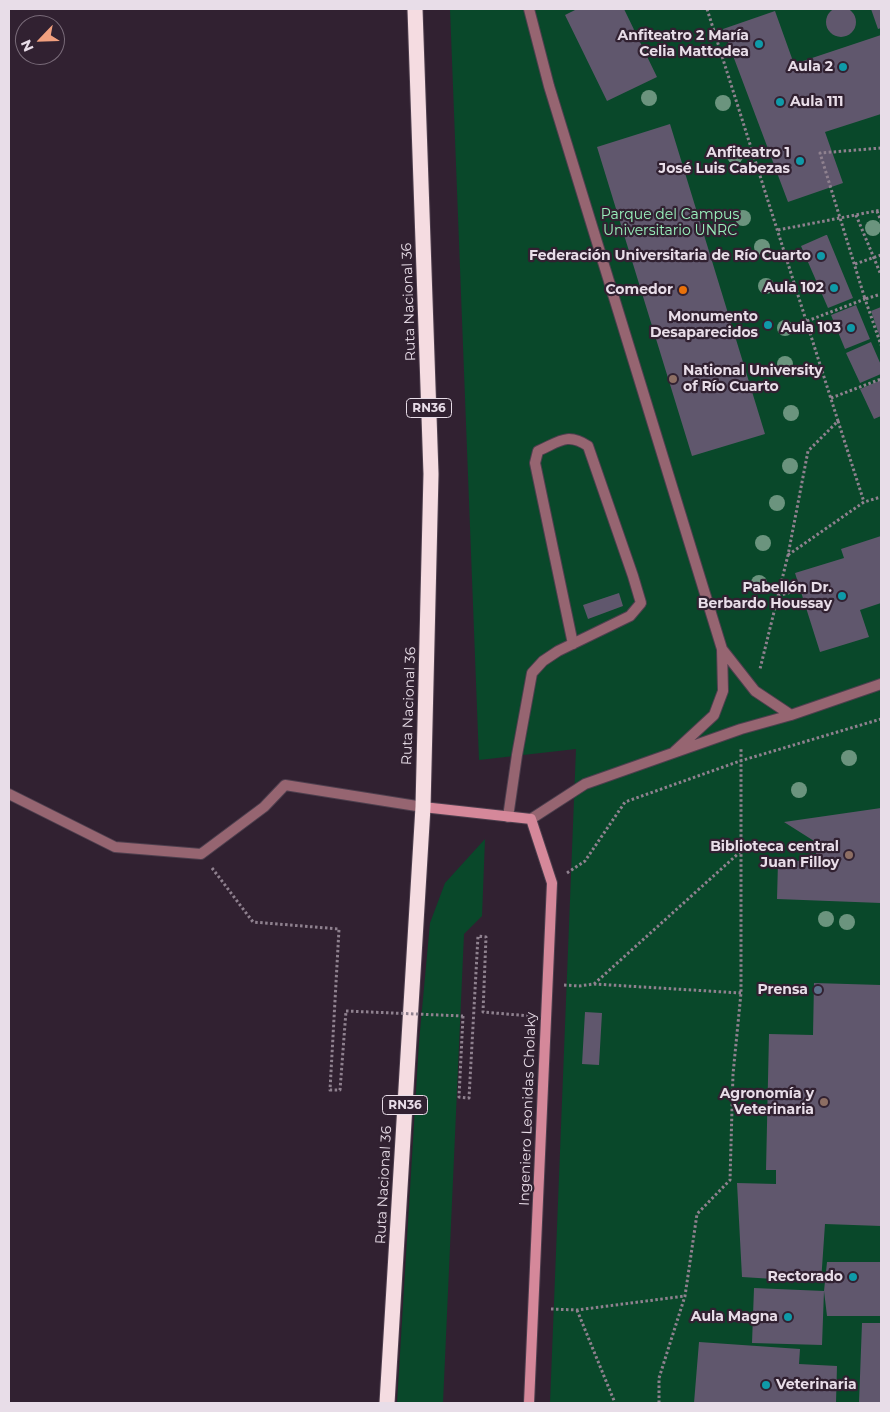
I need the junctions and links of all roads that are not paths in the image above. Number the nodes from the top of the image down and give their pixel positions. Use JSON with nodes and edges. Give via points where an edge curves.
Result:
{"nodes":[{"id":1,"x":414,"y":9,"type":"edge"},
{"id":2,"x":529,"y":9,"type":"edge"},
{"id":3,"x":573,"y":644,"type":"junction"},
{"id":4,"x":722,"y":649,"type":"junction"},
{"id":5,"x":881,"y":684,"type":"edge"},
{"id":6,"x":791,"y":715,"type":"junction"},
{"id":7,"x":674,"y":752,"type":"junction"},
{"id":8,"x":9,"y":794,"type":"edge"},
{"id":9,"x":423,"y":807,"type":"junction"},
{"id":10,"x":508,"y":817,"type":"junction"},
{"id":11,"x":531,"y":819,"type":"junction"},
{"id":12,"x":387,"y":1403,"type":"edge"},
{"id":13,"x":529,"y":1403,"type":"edge"}],
"edges":[{"from":1,"to":9,"type":"highway","name":"Ruta Nacional 36","number":"RN36","via":[[432,474]]},
{"from":2,"to":4,"type":"lane","via":[[548,86]]},
{"from":3,"to":3,"type":"lane","via":[[630,616],[640,603],[588,446],[567,438],[538,451],[535,462]]},
{"from":3,"to":10,"type":"lane","via":[[543,660],[532,673]]},
{"from":4,"to":6,"type":"lane","via":[[754,691]]},
{"from":4,"to":7,"type":"lane","via":[[723,691],[714,715]]},
{"from":5,"to":6,"type":"lane"},
{"from":6,"to":7,"type":"lane"},
{"from":7,"to":11,"type":"lane","via":[[585,784]]},
{"from":8,"to":9,"type":"lane","via":[[116,847],[201,854],[264,807],[285,785]]},
{"from":9,"to":10,"type":"main road"},
{"from":9,"to":12,"type":"highway","name":"Ruta Nacional 36","number":"RN36"},
{"from":10,"to":11,"type":"main road"},
{"from":11,"to":13,"type":"main road","name":"Ingeniero Leonidas Cholaky","via":[[552,883]]}]}
